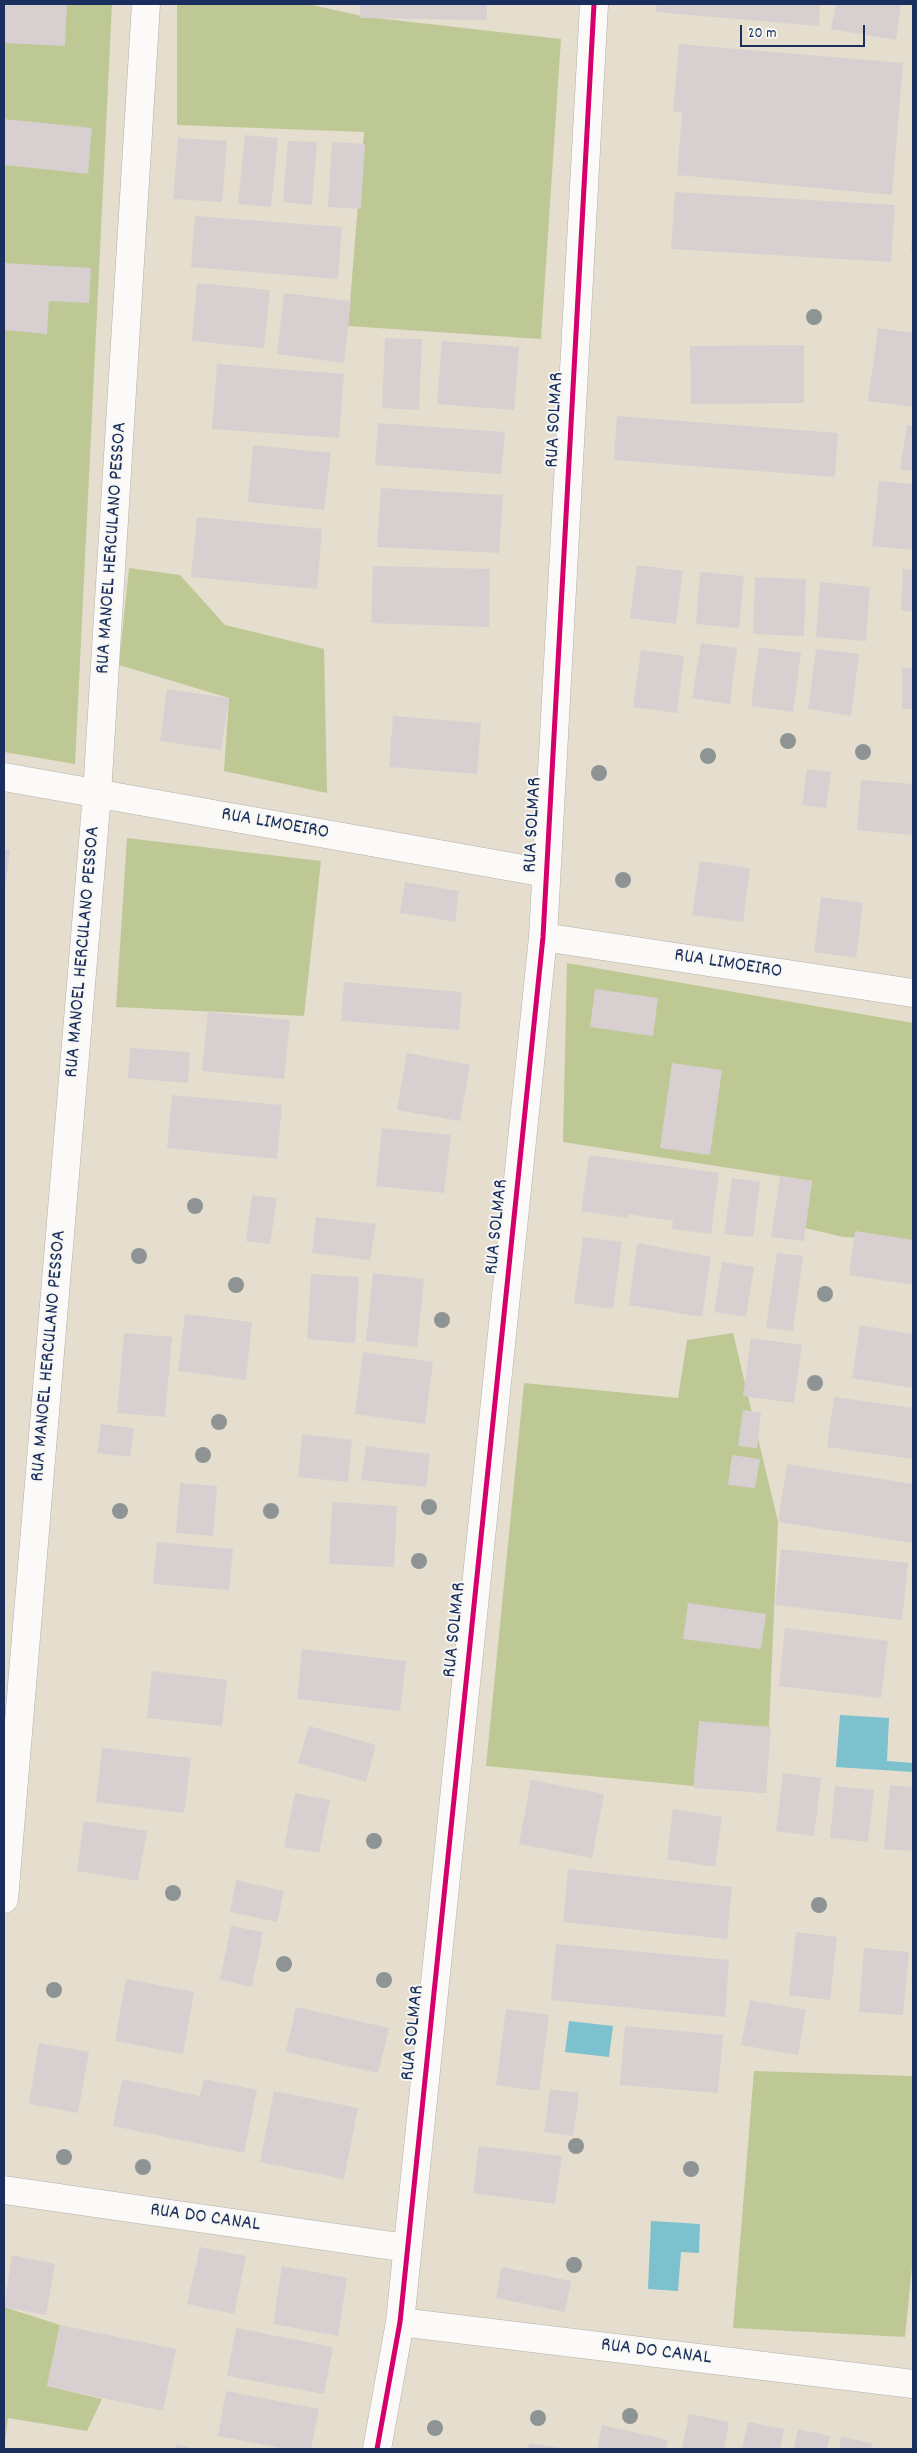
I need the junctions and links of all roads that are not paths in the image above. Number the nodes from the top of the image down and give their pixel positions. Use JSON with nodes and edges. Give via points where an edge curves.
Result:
{"nodes":[{"id":1,"x":146,"y":4,"type":"edge"},
{"id":2,"x":594,"y":4,"type":"edge"},
{"id":3,"x":4,"y":778,"type":"edge"},
{"id":4,"x":98,"y":794,"type":"junction"},
{"id":5,"x":546,"y":873,"type":"junction"},
{"id":6,"x":543,"y":937,"type":"junction"},
{"id":7,"x":913,"y":993,"type":"edge"},
{"id":8,"x":4,"y":1899,"type":"edge"},
{"id":9,"x":4,"y":2190,"type":"edge"},
{"id":10,"x":407,"y":2248,"type":"junction"},
{"id":11,"x":400,"y":2322,"type":"junction"},
{"id":12,"x":913,"y":2384,"type":"edge"},
{"id":13,"x":377,"y":2449,"type":"edge"}],
"edges":[{"from":1,"to":4,"type":"street","name":"RUA MANOEL HERCULANO PESSOA"},
{"from":2,"to":5,"type":"street","name":"RUA SOLMAR"},
{"from":3,"to":4,"type":"street","name":"RUA LIMOEIRO"},
{"from":4,"to":5,"type":"street","name":"RUA LIMOEIRO"},
{"from":4,"to":8,"type":"street","name":"RUA MANOEL HERCULANO PESSOA"},
{"from":5,"to":6,"type":"street","name":"RUA SOLMAR"},
{"from":6,"to":7,"type":"street","name":"RUA LIMOEIRO"},
{"from":6,"to":10,"type":"street","name":"RUA SOLMAR"},
{"from":9,"to":10,"type":"street","name":"RUA DO CANAL"},
{"from":10,"to":11,"type":"street","name":"RUA SOLMAR"},
{"from":11,"to":12,"type":"street","name":"RUA DO CANAL"},
{"from":11,"to":13,"type":"street","name":"RUA SOLMAR"}]}
